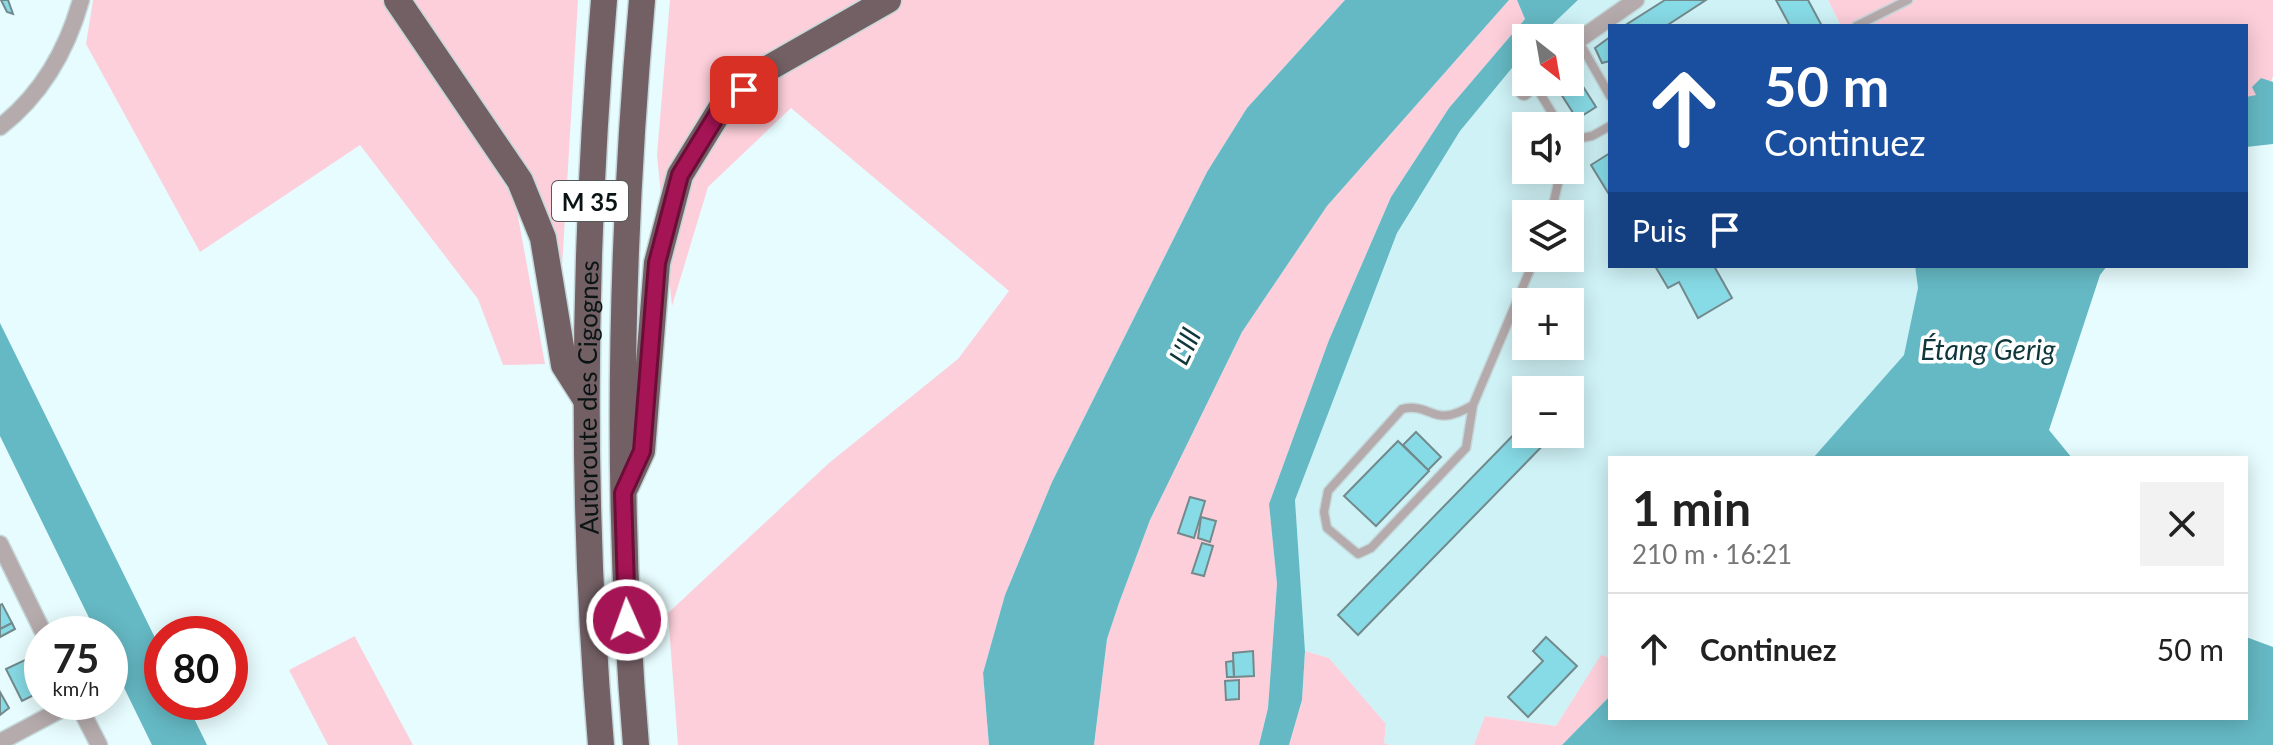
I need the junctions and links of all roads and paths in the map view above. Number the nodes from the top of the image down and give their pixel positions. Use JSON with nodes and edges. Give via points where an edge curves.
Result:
{"nodes":[{"id":1,"x":81,"y":0,"type":"edge"},
{"id":2,"x":397,"y":0,"type":"edge"},
{"id":3,"x":604,"y":0,"type":"edge"},
{"id":4,"x":642,"y":0,"type":"edge"},
{"id":5,"x":888,"y":0,"type":"edge"},
{"id":6,"x":1636,"y":0,"type":"edge"},
{"id":7,"x":1908,"y":0,"type":"edge"},
{"id":8,"x":1860,"y":24,"type":"edge"},
{"id":9,"x":1584,"y":36,"type":"edge"},
{"id":10,"x":1584,"y":58,"type":"edge"},
{"id":11,"x":1608,"y":93,"type":"edge"},
{"id":12,"x":0,"y":127,"type":"edge"},
{"id":13,"x":1608,"y":127,"type":"edge"},
{"id":14,"x":1584,"y":137,"type":"edge"},
{"id":15,"x":1529,"y":272,"type":"edge"},
{"id":16,"x":587,"y":401,"type":"junction"},
{"id":17,"x":1473,"y":405,"type":"junction"},
{"id":18,"x":623,"y":493,"type":"junction"},
{"id":19,"x":0,"y":544,"type":"edge"},
{"id":20,"x":35,"y":616,"type":"edge"},
{"id":21,"x":42,"y":720,"type":"edge"},
{"id":22,"x":86,"y":720,"type":"edge"},
{"id":23,"x":0,"y":742,"type":"edge"},
{"id":24,"x":99,"y":745,"type":"edge"},
{"id":25,"x":601,"y":745,"type":"edge"},
{"id":26,"x":636,"y":745,"type":"edge"}],
"edges":[{"from":1,"to":12,"type":"street","via":[[56,63]]},
{"from":2,"to":16,"type":"highway","via":[[520,181],[543,238],[564,365]]},
{"from":3,"to":16,"type":"highway","name":"Autoroute des Cigognes","number":"M 35","via":[[593,131]]},
{"from":4,"to":18,"type":"highway","name":"Autoroute des Cigognes","number":"M 35","via":[[630,127]]},
{"from":5,"to":18,"type":"highway","via":[[767,69],[720,110],[680,175],[657,263],[642,451]]},
{"from":6,"to":9,"type":"street"},
{"from":7,"to":8,"type":"lane"},
{"from":10,"to":11,"type":"lane"},
{"from":13,"to":14,"type":"lane"},
{"from":15,"to":17,"type":"lane"},
{"from":16,"to":25,"type":"highway","name":"Autoroute des Cigognes","number":"M 35","via":[[593,653]]},
{"from":17,"to":17,"type":"lane","via":[[1454,417],[1437,418],[1414,406],[1402,409],[1328,491],[1327,528],[1358,554],[1371,548],[1466,448]]},
{"from":18,"to":26,"type":"highway","name":"Autoroute des Cigognes","number":"M 35"},
{"from":19,"to":20,"type":"street"},
{"from":21,"to":23,"type":"street"},
{"from":22,"to":24,"type":"street"}]}
